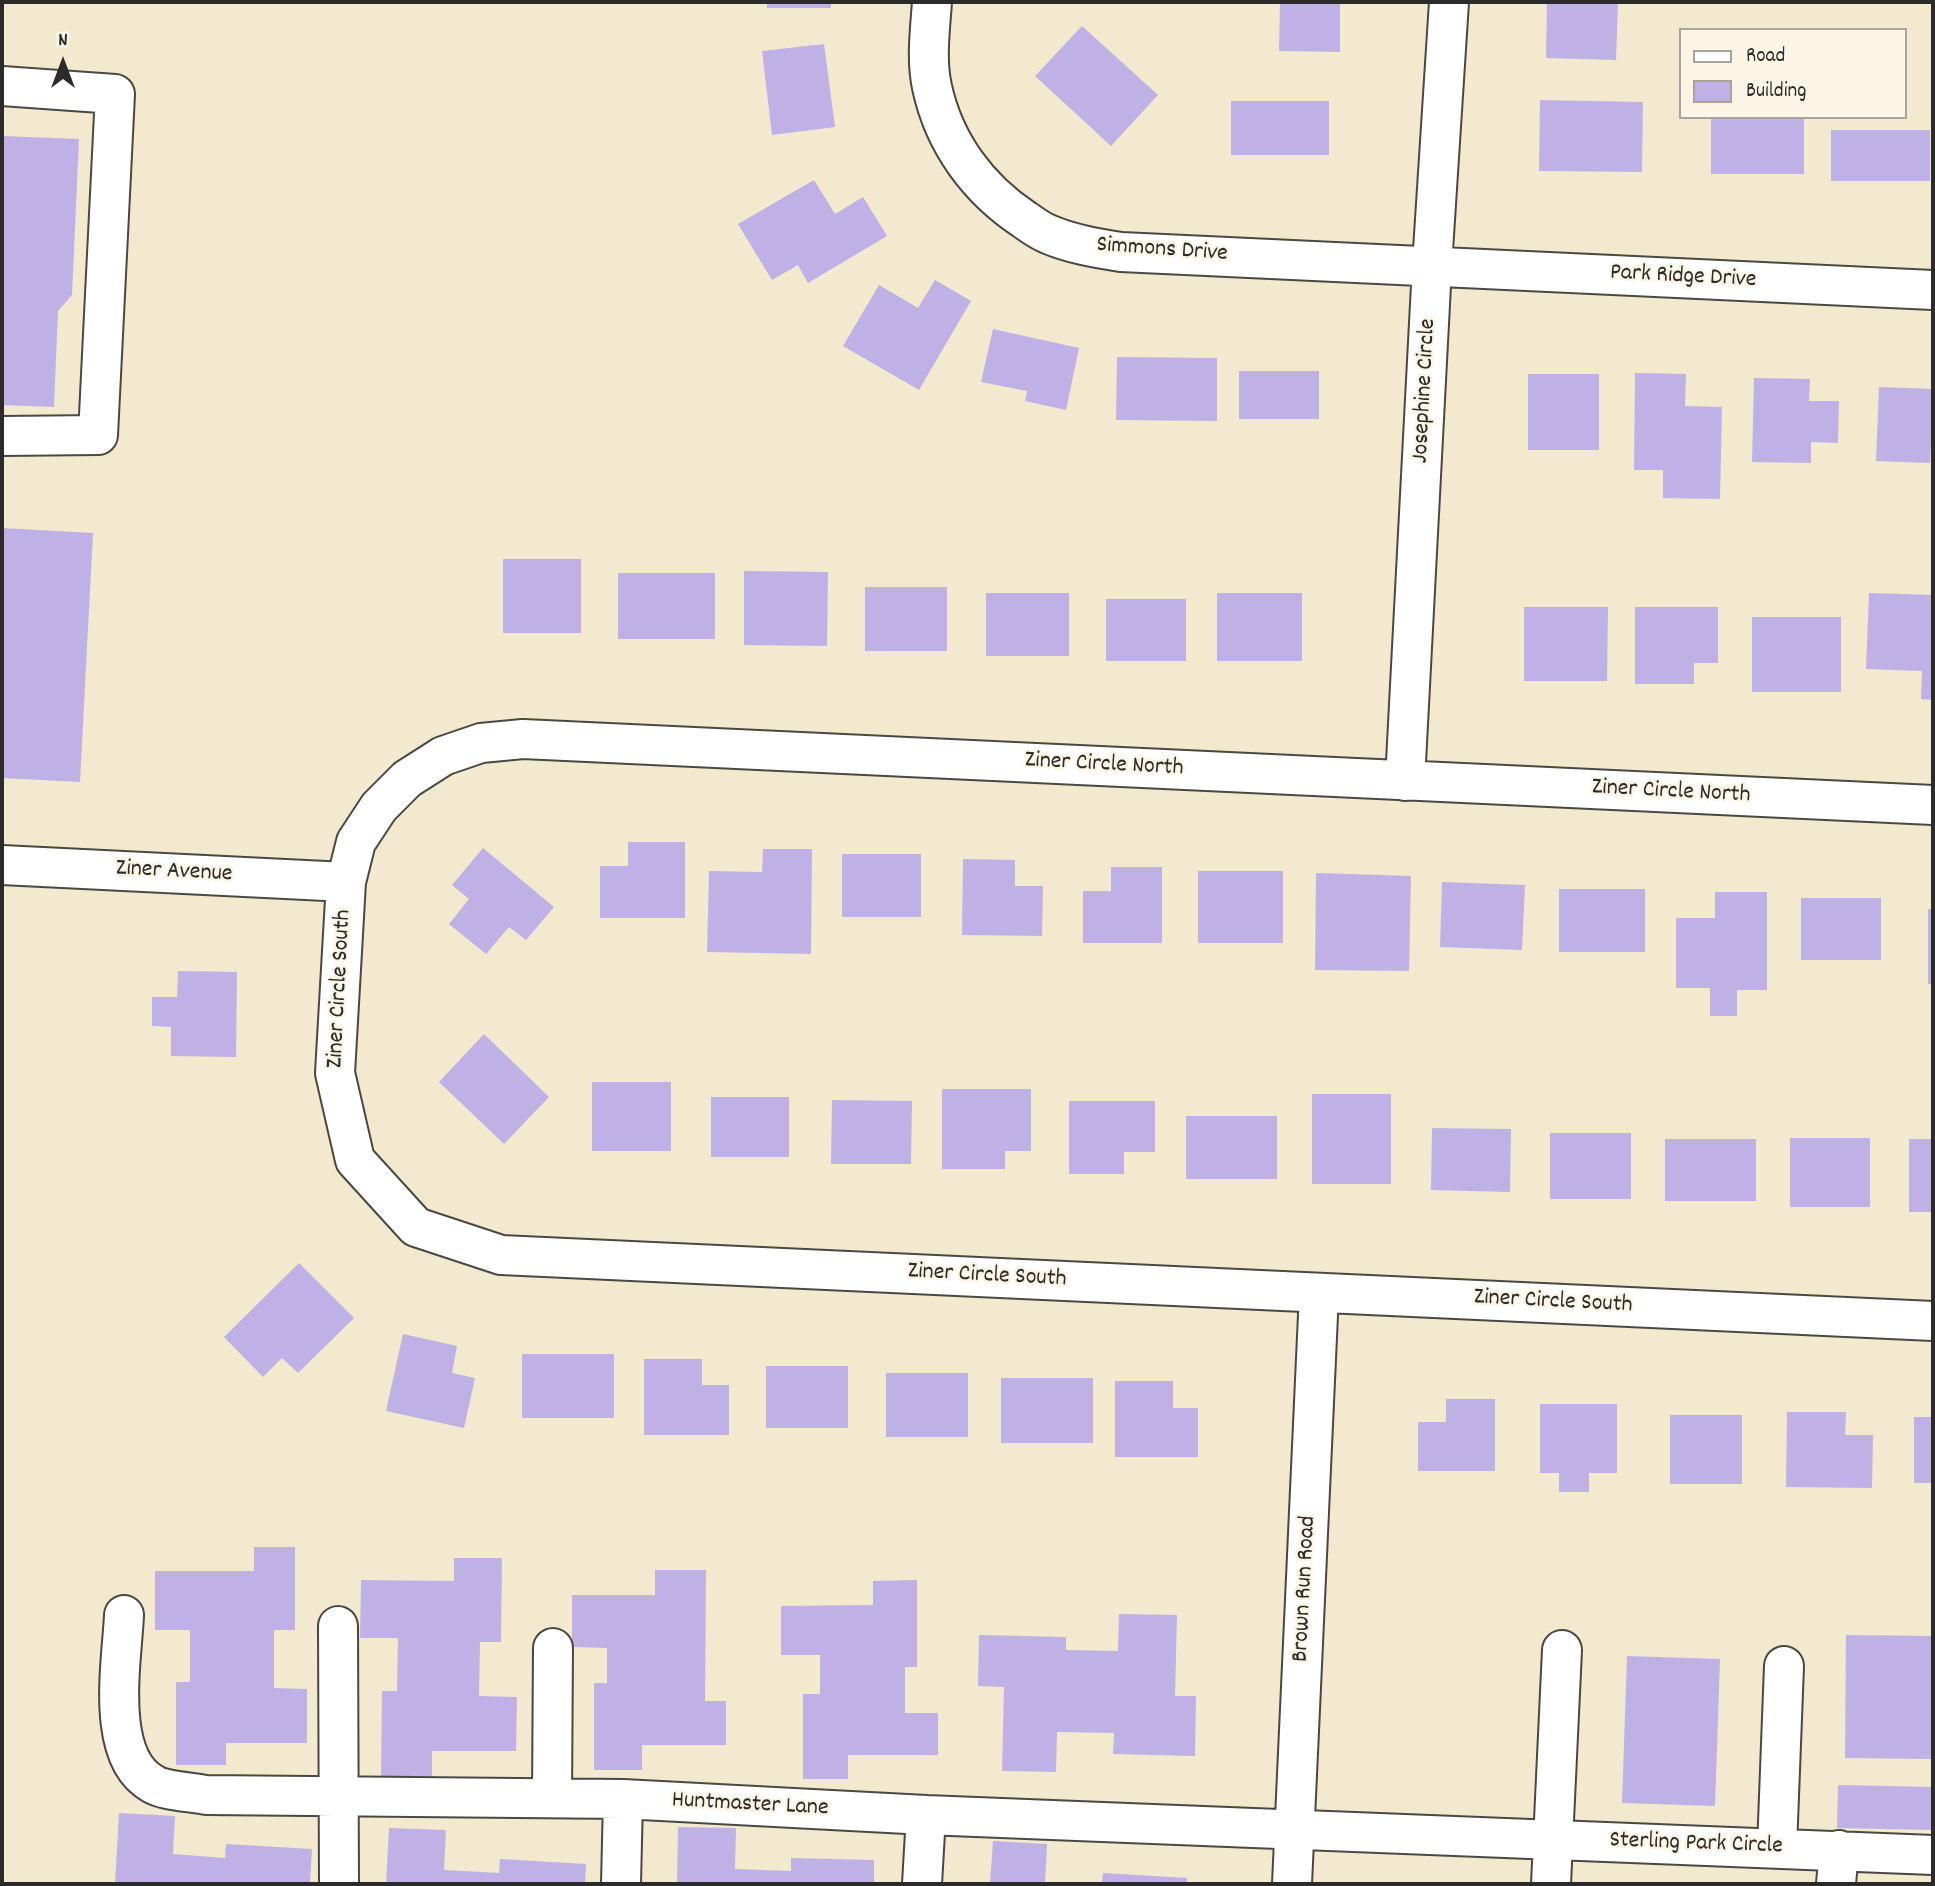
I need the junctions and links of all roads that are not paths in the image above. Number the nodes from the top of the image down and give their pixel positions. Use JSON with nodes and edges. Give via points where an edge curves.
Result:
{"nodes":[{"id":1,"x":932,"y":2,"type":"edge"},
{"id":2,"x":1449,"y":2,"type":"edge"},
{"id":3,"x":2,"y":86,"type":"edge"},
{"id":4,"x":1432,"y":266,"type":"junction"},
{"id":5,"x":1933,"y":290,"type":"edge"},
{"id":6,"x":2,"y":436,"type":"edge"},
{"id":7,"x":1405,"y":780,"type":"junction"},
{"id":8,"x":1933,"y":805,"type":"edge"},
{"id":9,"x":2,"y":865,"type":"edge"},
{"id":10,"x":346,"y":882,"type":"junction"},
{"id":11,"x":1319,"y":1293,"type":"junction"},
{"id":12,"x":1933,"y":1321,"type":"edge"},
{"id":13,"x":124,"y":1615,"type":"dead end"},
{"id":14,"x":338,"y":1626,"type":"dead end"},
{"id":15,"x":553,"y":1648,"type":"dead end"},
{"id":16,"x":1562,"y":1650,"type":"dead end"},
{"id":17,"x":1784,"y":1667,"type":"dead end"},
{"id":18,"x":339,"y":1796,"type":"junction"},
{"id":19,"x":552,"y":1798,"type":"junction"},
{"id":20,"x":623,"y":1799,"type":"junction"},
{"id":21,"x":926,"y":1815,"type":"junction"},
{"id":22,"x":1294,"y":1831,"type":"junction"},
{"id":23,"x":1553,"y":1840,"type":"junction"},
{"id":24,"x":1777,"y":1848,"type":"junction"},
{"id":25,"x":1933,"y":1855,"type":"edge"},
{"id":26,"x":1837,"y":1867,"type":"edge"},
{"id":27,"x":339,"y":1884,"type":"edge"},
{"id":28,"x":621,"y":1884,"type":"edge"},
{"id":29,"x":922,"y":1884,"type":"edge"},
{"id":30,"x":1292,"y":1884,"type":"edge"},
{"id":31,"x":1551,"y":1884,"type":"edge"}],
"edges":[{"from":1,"to":4,"type":"street","name":"Simmons Drive","via":[[931,86],[944,124],[983,188],[1046,234],[1121,252]]},
{"from":2,"to":4,"type":"street","name":"Josephine Circle"},
{"from":3,"to":6,"type":"street","via":[[115,94],[98,435]]},
{"from":4,"to":5,"type":"street","name":"Park Ridge Drive"},
{"from":4,"to":7,"type":"street","name":"Josephine Circle"},
{"from":7,"to":8,"type":"street","name":"Ziner Circle North"},
{"from":7,"to":10,"type":"street","name":"Ziner Circle North","via":[[537,740],[481,743],[443,756],[407,779],[379,807],[356,842]]},
{"from":9,"to":10,"type":"street","name":"Ziner Avenue"},
{"from":10,"to":11,"type":"street","name":"Ziner Circle South","via":[[335,1073],[355,1160],[415,1227],[501,1255]]},
{"from":11,"to":12,"type":"street","name":"Ziner Circle South"},
{"from":11,"to":22,"type":"street","name":"Brown Run Road"},
{"from":13,"to":18,"type":"street","name":"Huntmaster Lane","via":[[119,1723],[126,1753],[153,1784],[206,1795]]},
{"from":14,"to":18,"type":"street"},
{"from":15,"to":19,"type":"street"},
{"from":16,"to":23,"type":"street"},
{"from":17,"to":24,"type":"street"},
{"from":18,"to":19,"type":"street","name":"Huntmaster Lane"},
{"from":18,"to":27,"type":"street"},
{"from":19,"to":20,"type":"street","name":"Huntmaster Lane"},
{"from":20,"to":21,"type":"street","name":"Huntmaster Lane"},
{"from":20,"to":28,"type":"street"},
{"from":21,"to":22,"type":"street","name":"Huntmaster Lane"},
{"from":21,"to":29,"type":"street"},
{"from":22,"to":23,"type":"street","name":"Sterling Park Circle"},
{"from":22,"to":30,"type":"street","name":"Brown Run Road"},
{"from":23,"to":24,"type":"street","name":"Sterling Park Circle"},
{"from":23,"to":31,"type":"street"},
{"from":24,"to":26,"type":"street","name":"Sterling Park Circle"},
{"from":25,"to":26,"type":"street","name":"Sterling Park Circle"}]}
